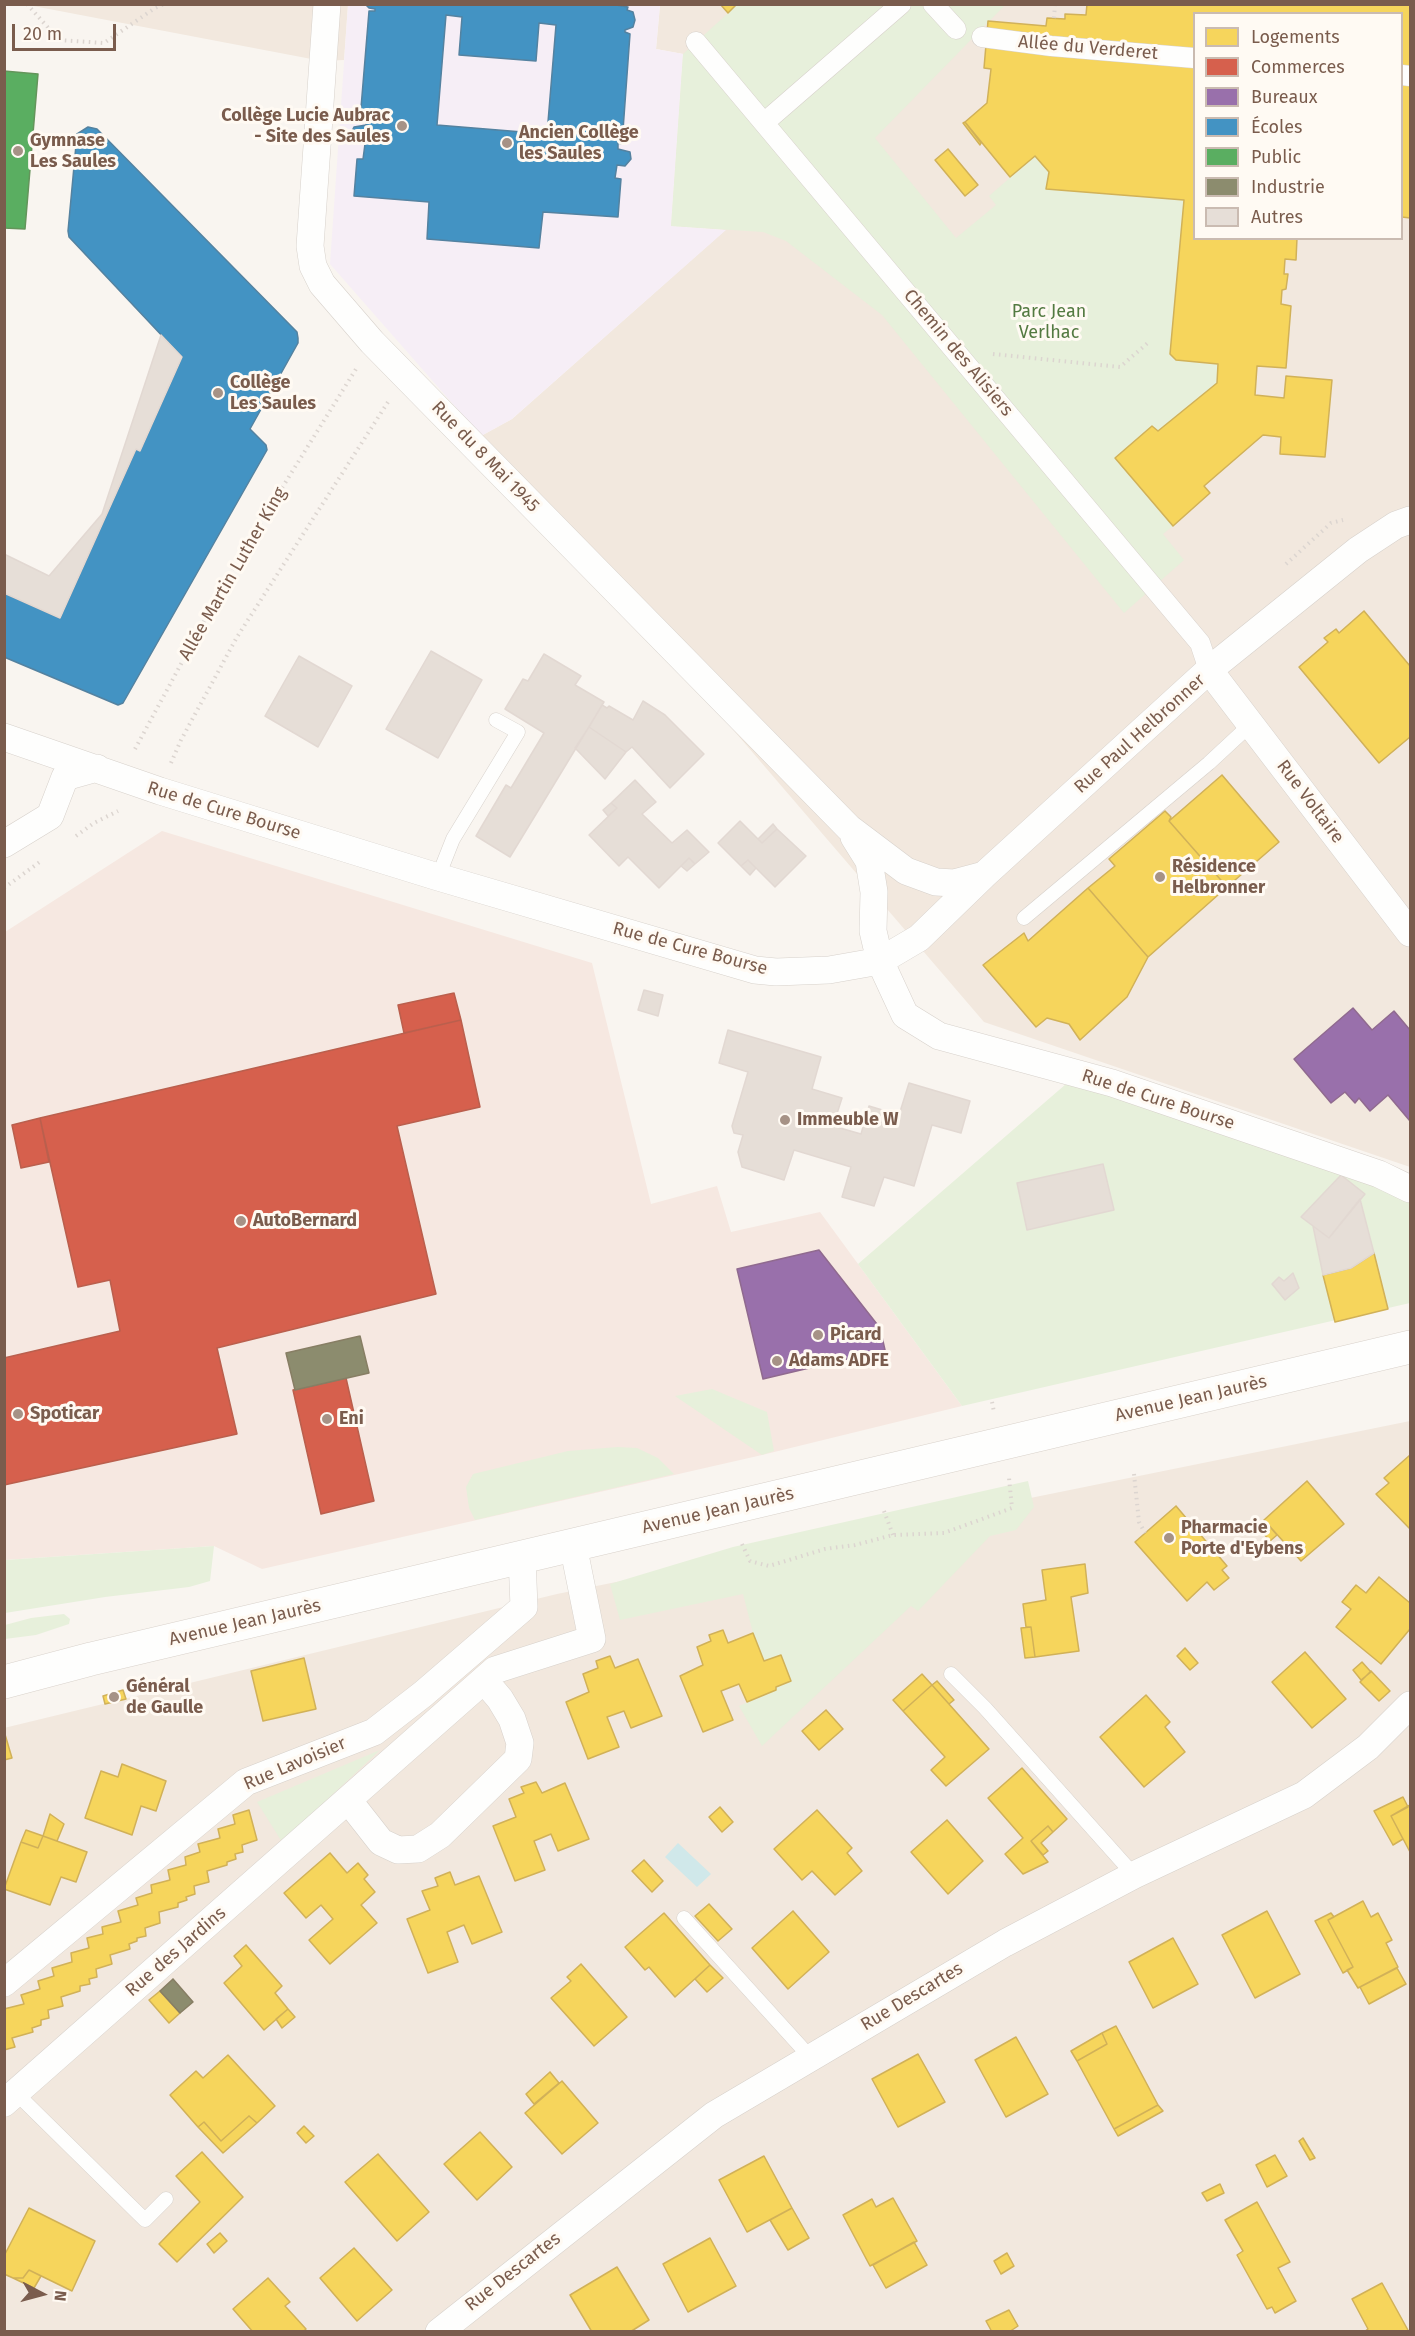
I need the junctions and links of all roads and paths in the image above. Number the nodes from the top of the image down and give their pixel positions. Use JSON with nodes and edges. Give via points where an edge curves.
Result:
{"nodes":[{"id":1,"x":27,"y":4,"type":"edge"},
{"id":2,"x":164,"y":4,"type":"edge"},
{"id":3,"x":327,"y":4,"type":"edge"},
{"id":4,"x":901,"y":4,"type":"edge"},
{"id":5,"x":933,"y":4,"type":"edge"},
{"id":6,"x":956,"y":29,"type":"dead end"},
{"id":7,"x":982,"y":37,"type":"dead end"},
{"id":8,"x":696,"y":42,"type":"dead end"},
{"id":9,"x":1193,"y":58,"type":"edge"},
{"id":10,"x":765,"y":122,"type":"junction"},
{"id":11,"x":1150,"y":341,"type":"dead end"},
{"id":12,"x":372,"y":342,"type":"junction"},
{"id":13,"x":956,"y":351,"type":"junction"},
{"id":14,"x":411,"y":382,"type":"junction"},
{"id":15,"x":1353,"y":518,"type":"dead end"},
{"id":16,"x":1410,"y":520,"type":"edge"},
{"id":17,"x":1278,"y":571,"type":"dead end"},
{"id":18,"x":1209,"y":670,"type":"junction"},
{"id":19,"x":496,"y":720,"type":"dead end"},
{"id":20,"x":1250,"y":725,"type":"junction"},
{"id":21,"x":4,"y":736,"type":"edge"},
{"id":22,"x":97,"y":768,"type":"junction"},
{"id":23,"x":122,"y":777,"type":"junction"},
{"id":24,"x":160,"y":791,"type":"junction"},
{"id":25,"x":111,"y":814,"type":"dead end"},
{"id":26,"x":849,"y":828,"type":"junction"},
{"id":27,"x":4,"y":844,"type":"edge"},
{"id":28,"x":984,"y":875,"type":"junction"},
{"id":29,"x":438,"y":877,"type":"junction"},
{"id":30,"x":1024,"y":918,"type":"dead end"},
{"id":31,"x":1410,"y":933,"type":"edge"},
{"id":32,"x":880,"y":961,"type":"junction"},
{"id":33,"x":1410,"y":1189,"type":"edge"},
{"id":34,"x":1410,"y":1347,"type":"edge"},
{"id":35,"x":992,"y":1402,"type":"dead end"},
{"id":36,"x":1002,"y":1444,"type":"junction"},
{"id":37,"x":1134,"y":1474,"type":"dead end"},
{"id":38,"x":884,"y":1511,"type":"dead end"},
{"id":39,"x":1145,"y":1533,"type":"dead end"},
{"id":40,"x":893,"y":1535,"type":"junction"},
{"id":41,"x":742,"y":1544,"type":"dead end"},
{"id":42,"x":573,"y":1545,"type":"junction"},
{"id":43,"x":522,"y":1557,"type":"junction"},
{"id":44,"x":951,"y":1674,"type":"dead end"},
{"id":45,"x":12,"y":1677,"type":"edge"},
{"id":46,"x":484,"y":1680,"type":"junction"},
{"id":47,"x":1410,"y":1705,"type":"edge"},
{"id":48,"x":348,"y":1800,"type":"junction"},
{"id":49,"x":1134,"y":1875,"type":"junction"},
{"id":50,"x":684,"y":1918,"type":"dead end"},
{"id":51,"x":4,"y":1983,"type":"edge"},
{"id":52,"x":811,"y":2058,"type":"junction"},
{"id":53,"x":10,"y":2098,"type":"edge"},
{"id":54,"x":166,"y":2199,"type":"dead end"},
{"id":55,"x":439,"y":2331,"type":"edge"}],
"edges":[{"from":1,"to":2,"type":"path","via":[[59,39],[104,43]]},
{"from":3,"to":12,"type":"street","name":"Rue du 8 Mai 1945","via":[[310,246],[313,266],[322,285]]},
{"from":4,"to":10,"type":"street"},
{"from":5,"to":6,"type":"street"},
{"from":7,"to":9,"type":"street","name":"Allée du Verderet"},
{"from":8,"to":10,"type":"street","name":"Chemin des Alisiers"},
{"from":10,"to":13,"type":"street","name":"Chemin des Alisiers"},
{"from":11,"to":13,"type":"path","via":[[1120,367]]},
{"from":12,"to":14,"type":"street","name":"Rue du 8 Mai 1945"},
{"from":12,"to":23,"type":"path","name":"Allée Martin Luther King","via":[[239,557]]},
{"from":13,"to":18,"type":"street","name":"Chemin des Alisiers","via":[[1200,643]]},
{"from":14,"to":24,"type":"path","name":"Allée Martin Luther King","via":[[391,398],[237,637],[181,740]]},
{"from":14,"to":26,"type":"street","name":"Rue du 8 Mai 1945"},
{"from":15,"to":17,"type":"path","via":[[1331,523]]},
{"from":16,"to":18,"type":"street","name":"Rue Paul Helbronner","via":[[1358,550]]},
{"from":18,"to":20,"type":"street","name":"Rue Voltaire"},
{"from":18,"to":28,"type":"street","name":"Rue Paul Helbronner"},
{"from":19,"to":29,"type":"lane","via":[[518,732],[453,839]]},
{"from":20,"to":30,"type":"lane"},
{"from":20,"to":31,"type":"street","name":"Rue Voltaire"},
{"from":21,"to":22,"type":"street","name":"Rue de Cure Bourse"},
{"from":22,"to":23,"type":"street","name":"Rue de Cure Bourse"},
{"from":22,"to":27,"type":"street","via":[[65,777],[50,816]]},
{"from":23,"to":24,"type":"street","name":"Rue de Cure Bourse"},
{"from":23,"to":25,"type":"path","name":"Allée Martin Luther King"},
{"from":24,"to":29,"type":"street","name":"Rue de Cure Bourse"},
{"from":26,"to":28,"type":"street","name":"Rue du 8 Mai 1945","via":[[906,871],[936,882],[954,883]]},
{"from":26,"to":32,"type":"street","name":"Rue du 8 Mai 1945","via":[[869,861],[874,892],[873,931]]},
{"from":28,"to":32,"type":"street","name":"Rue Paul Helbronner","via":[[919,938]]},
{"from":29,"to":32,"type":"street","name":"Rue de Cure Bourse","via":[[755,970],[830,969]]},
{"from":32,"to":33,"type":"street","name":"Rue de Cure Bourse","via":[[905,1015],[939,1036],[1112,1083],[1379,1174]]},
{"from":34,"to":36,"type":"main road","name":"Avenue Jean Jaurès"},
{"from":35,"to":36,"type":"path"},
{"from":36,"to":40,"type":"path","via":[[1012,1508],[944,1533]]},
{"from":36,"to":42,"type":"main road","name":"Avenue Jean Jaurès"},
{"from":37,"to":39,"type":"path","via":[[1139,1522]]},
{"from":38,"to":40,"type":"path"},
{"from":40,"to":41,"type":"path","via":[[825,1548],[769,1566],[750,1561]]},
{"from":42,"to":43,"type":"main road","name":"Avenue Jean Jaurès"},
{"from":42,"to":46,"type":"street","name":"Rue des Jardins","via":[[592,1639],[495,1670]]},
{"from":43,"to":45,"type":"main road","name":"Avenue Jean Jaurès"},
{"from":43,"to":51,"type":"street","name":"Rue Lavoisier","via":[[524,1607],[423,1694],[374,1731],[246,1782]]},
{"from":44,"to":49,"type":"lane"},
{"from":46,"to":48,"type":"street","name":"Rue des Jardins"},
{"from":46,"to":48,"type":"street","via":[[512,1719],[520,1743],[518,1759],[440,1835],[418,1849],[398,1850],[381,1842]]},
{"from":47,"to":49,"type":"street","name":"Rue Descartes","via":[[1368,1747],[1304,1795]]},
{"from":48,"to":53,"type":"street","name":"Rue des Jardins"},
{"from":49,"to":52,"type":"street","name":"Rue Descartes","via":[[1005,1943]]},
{"from":50,"to":52,"type":"lane"},
{"from":52,"to":55,"type":"street","name":"Rue Descartes","via":[[714,2115]]},
{"from":53,"to":54,"type":"lane","via":[[145,2220]]}]}
